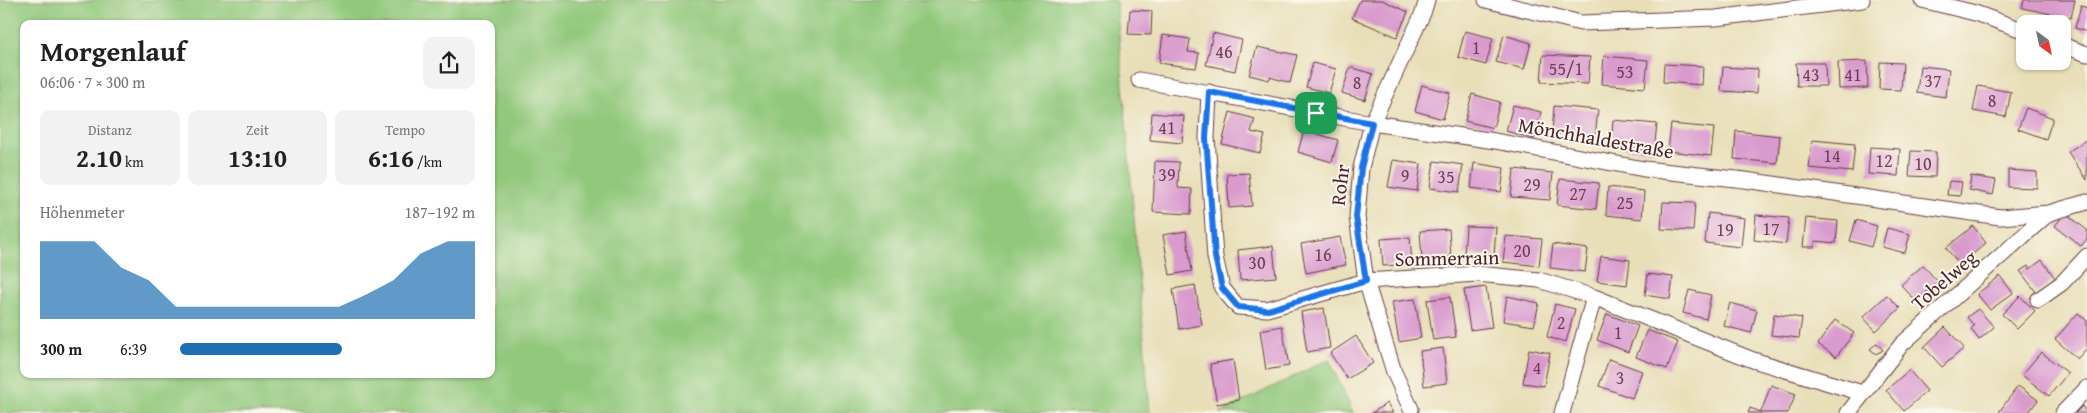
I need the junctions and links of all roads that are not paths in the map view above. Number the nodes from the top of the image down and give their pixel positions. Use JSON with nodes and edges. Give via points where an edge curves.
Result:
{"nodes":[{"id":1,"x":1427,"y":0,"type":"edge"},
{"id":2,"x":1486,"y":0,"type":"edge"},
{"id":3,"x":1862,"y":0,"type":"edge"},
{"id":4,"x":1922,"y":0,"type":"edge"},
{"id":5,"x":2016,"y":28,"type":"edge"},
{"id":6,"x":2071,"y":48,"type":"edge"},
{"id":7,"x":2087,"y":54,"type":"edge"},
{"id":8,"x":1139,"y":80,"type":"dead end"},
{"id":9,"x":1209,"y":92,"type":"junction"},
{"id":10,"x":1372,"y":123,"type":"junction"},
{"id":11,"x":2087,"y":202,"type":"edge"},
{"id":12,"x":2049,"y":214,"type":"junction"},
{"id":13,"x":2087,"y":256,"type":"edge"},
{"id":14,"x":1366,"y":281,"type":"junction"},
{"id":15,"x":1594,"y":297,"type":"junction"},
{"id":16,"x":2038,"y":300,"type":"dead end"},
{"id":17,"x":2087,"y":388,"type":"edge"},
{"id":18,"x":1862,"y":393,"type":"junction"},
{"id":19,"x":1411,"y":409,"type":"dead end"},
{"id":20,"x":1562,"y":413,"type":"edge"},
{"id":21,"x":1848,"y":413,"type":"edge"},
{"id":22,"x":2063,"y":413,"type":"edge"}],
"edges":[{"from":1,"to":10,"type":"street","name":"Rohr"},
{"from":2,"to":3,"type":"street","via":[[1581,22],[1716,18]]},
{"from":4,"to":5,"type":"street"},
{"from":6,"to":7,"type":"street"},
{"from":8,"to":9,"type":"street","name":"Mönchhaldestraße"},
{"from":9,"to":10,"type":"street","name":"Mönchhaldestraße"},
{"from":9,"to":14,"type":"street","name":"Sommerrain","via":[[1206,138],[1209,191],[1215,257],[1222,288],[1238,307],[1268,310]]},
{"from":10,"to":12,"type":"street","name":"Mönchhaldestraße","via":[[1495,141],[1644,169],[1783,185],[1951,211],[2000,217]]},
{"from":10,"to":14,"type":"street","name":"Rohr","via":[[1361,168],[1356,217]]},
{"from":11,"to":12,"type":"street","name":"Tobelweg"},
{"from":12,"to":18,"type":"street","name":"Tobelweg","via":[[1902,344]]},
{"from":13,"to":16,"type":"street","via":[[2062,283]]},
{"from":14,"to":15,"type":"street","name":"Sommerrain","via":[[1477,274],[1539,280]]},
{"from":14,"to":19,"type":"street","name":"Rohr","via":[[1394,372]]},
{"from":15,"to":18,"type":"street","name":"Sommerrain","via":[[1753,360]]},
{"from":15,"to":20,"type":"street"},
{"from":17,"to":22,"type":"street"},
{"from":18,"to":21,"type":"street","name":"Tobelweg"}]}
